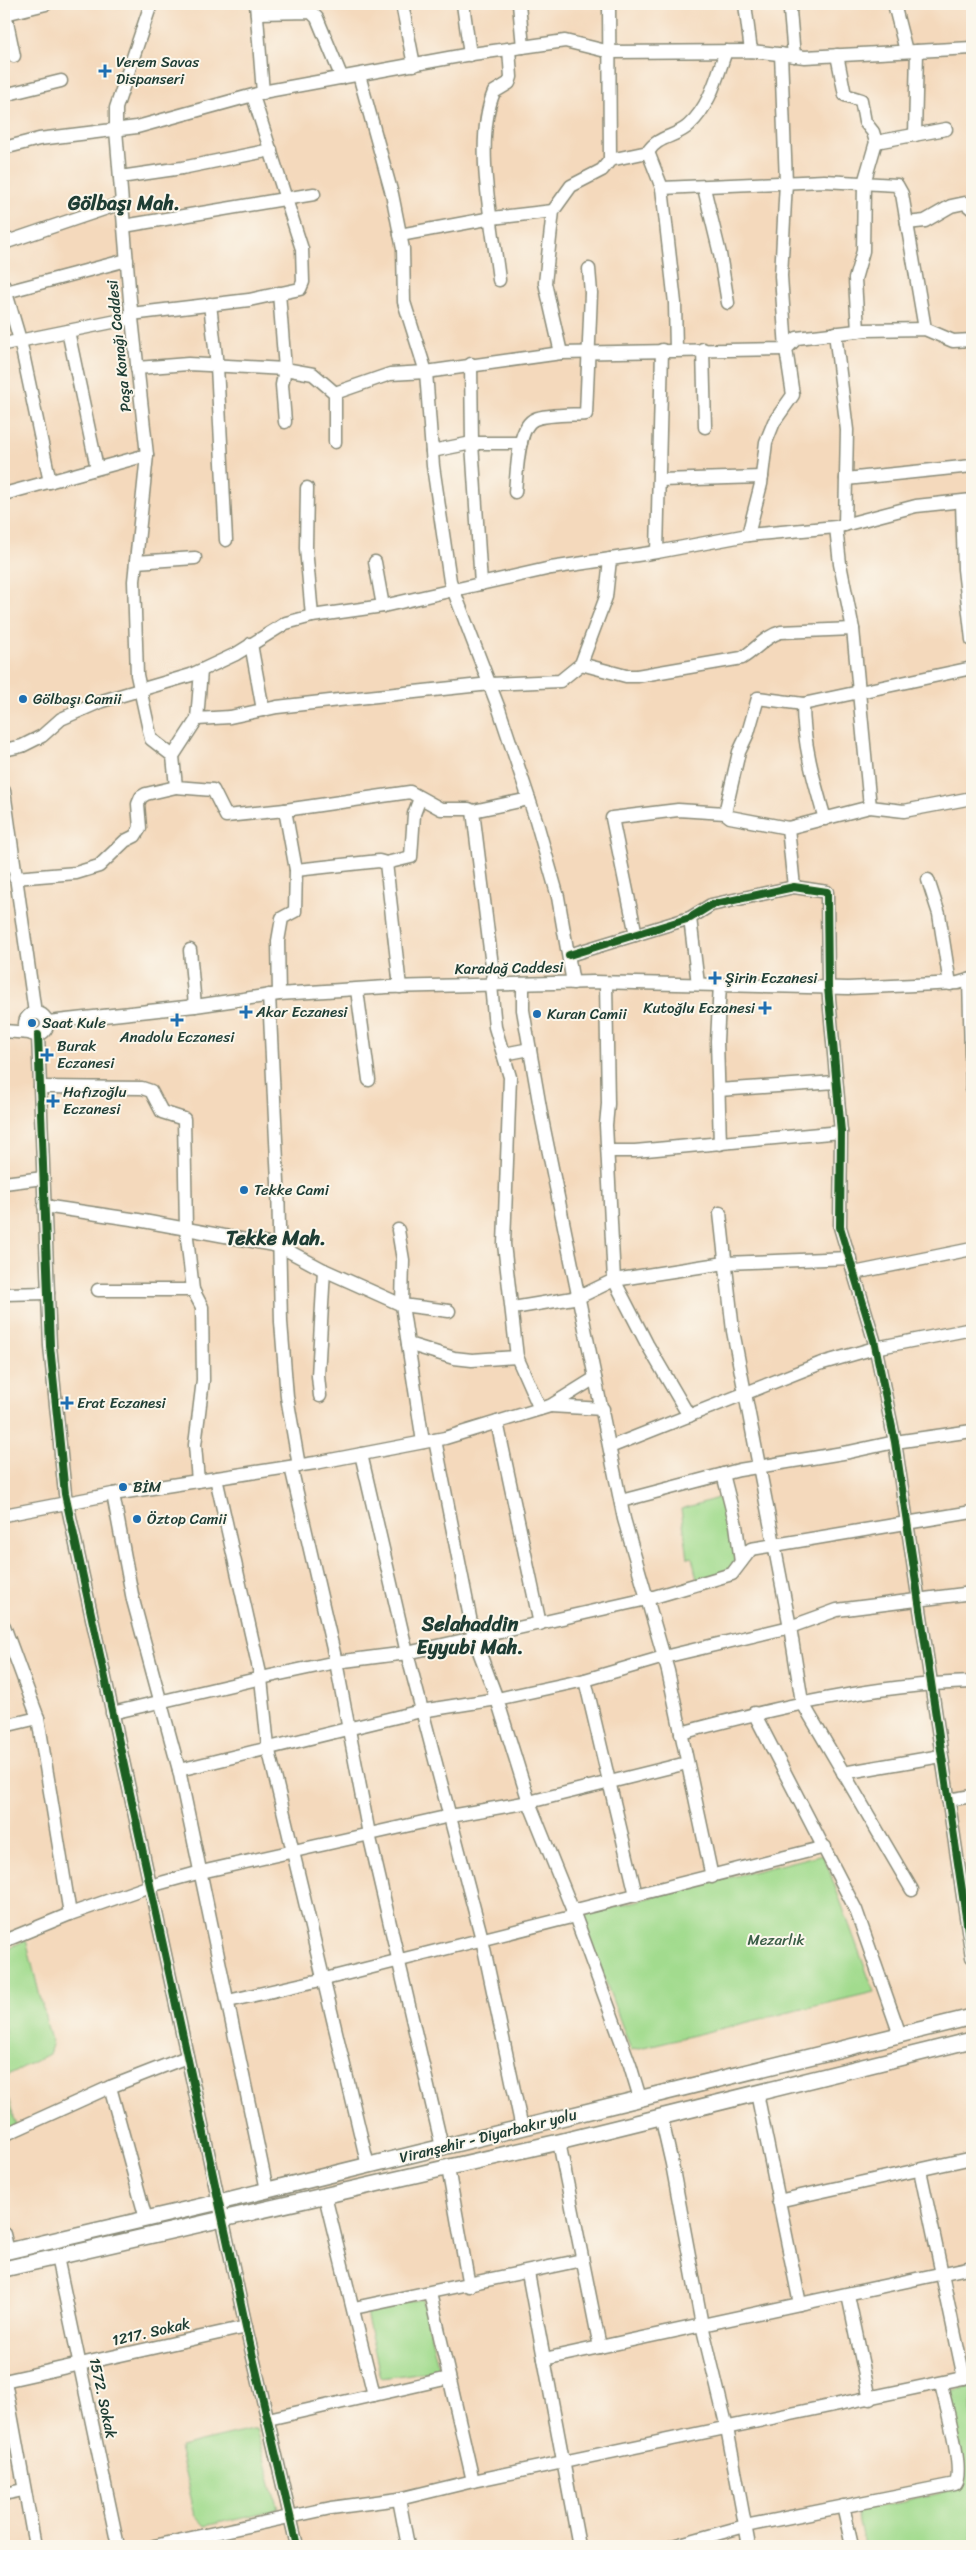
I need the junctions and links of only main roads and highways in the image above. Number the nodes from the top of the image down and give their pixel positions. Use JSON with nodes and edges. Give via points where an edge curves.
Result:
{"nodes":[{"id":1,"x":972,"y":2017,"type":"edge"},
{"id":2,"x":972,"y":2040,"type":"edge"},
{"id":3,"x":5,"y":2250,"type":"edge"},
{"id":4,"x":4,"y":2269,"type":"edge"}],
"edges":[{"from":1,"to":3,"type":"main road","name":"Viranşehir - Diyarbakır yolu","via":[[219,2202]]},
{"from":2,"to":4,"type":"main road","name":"Viranşehir - Diyarbakır yolu","via":[[559,2142]]}]}
